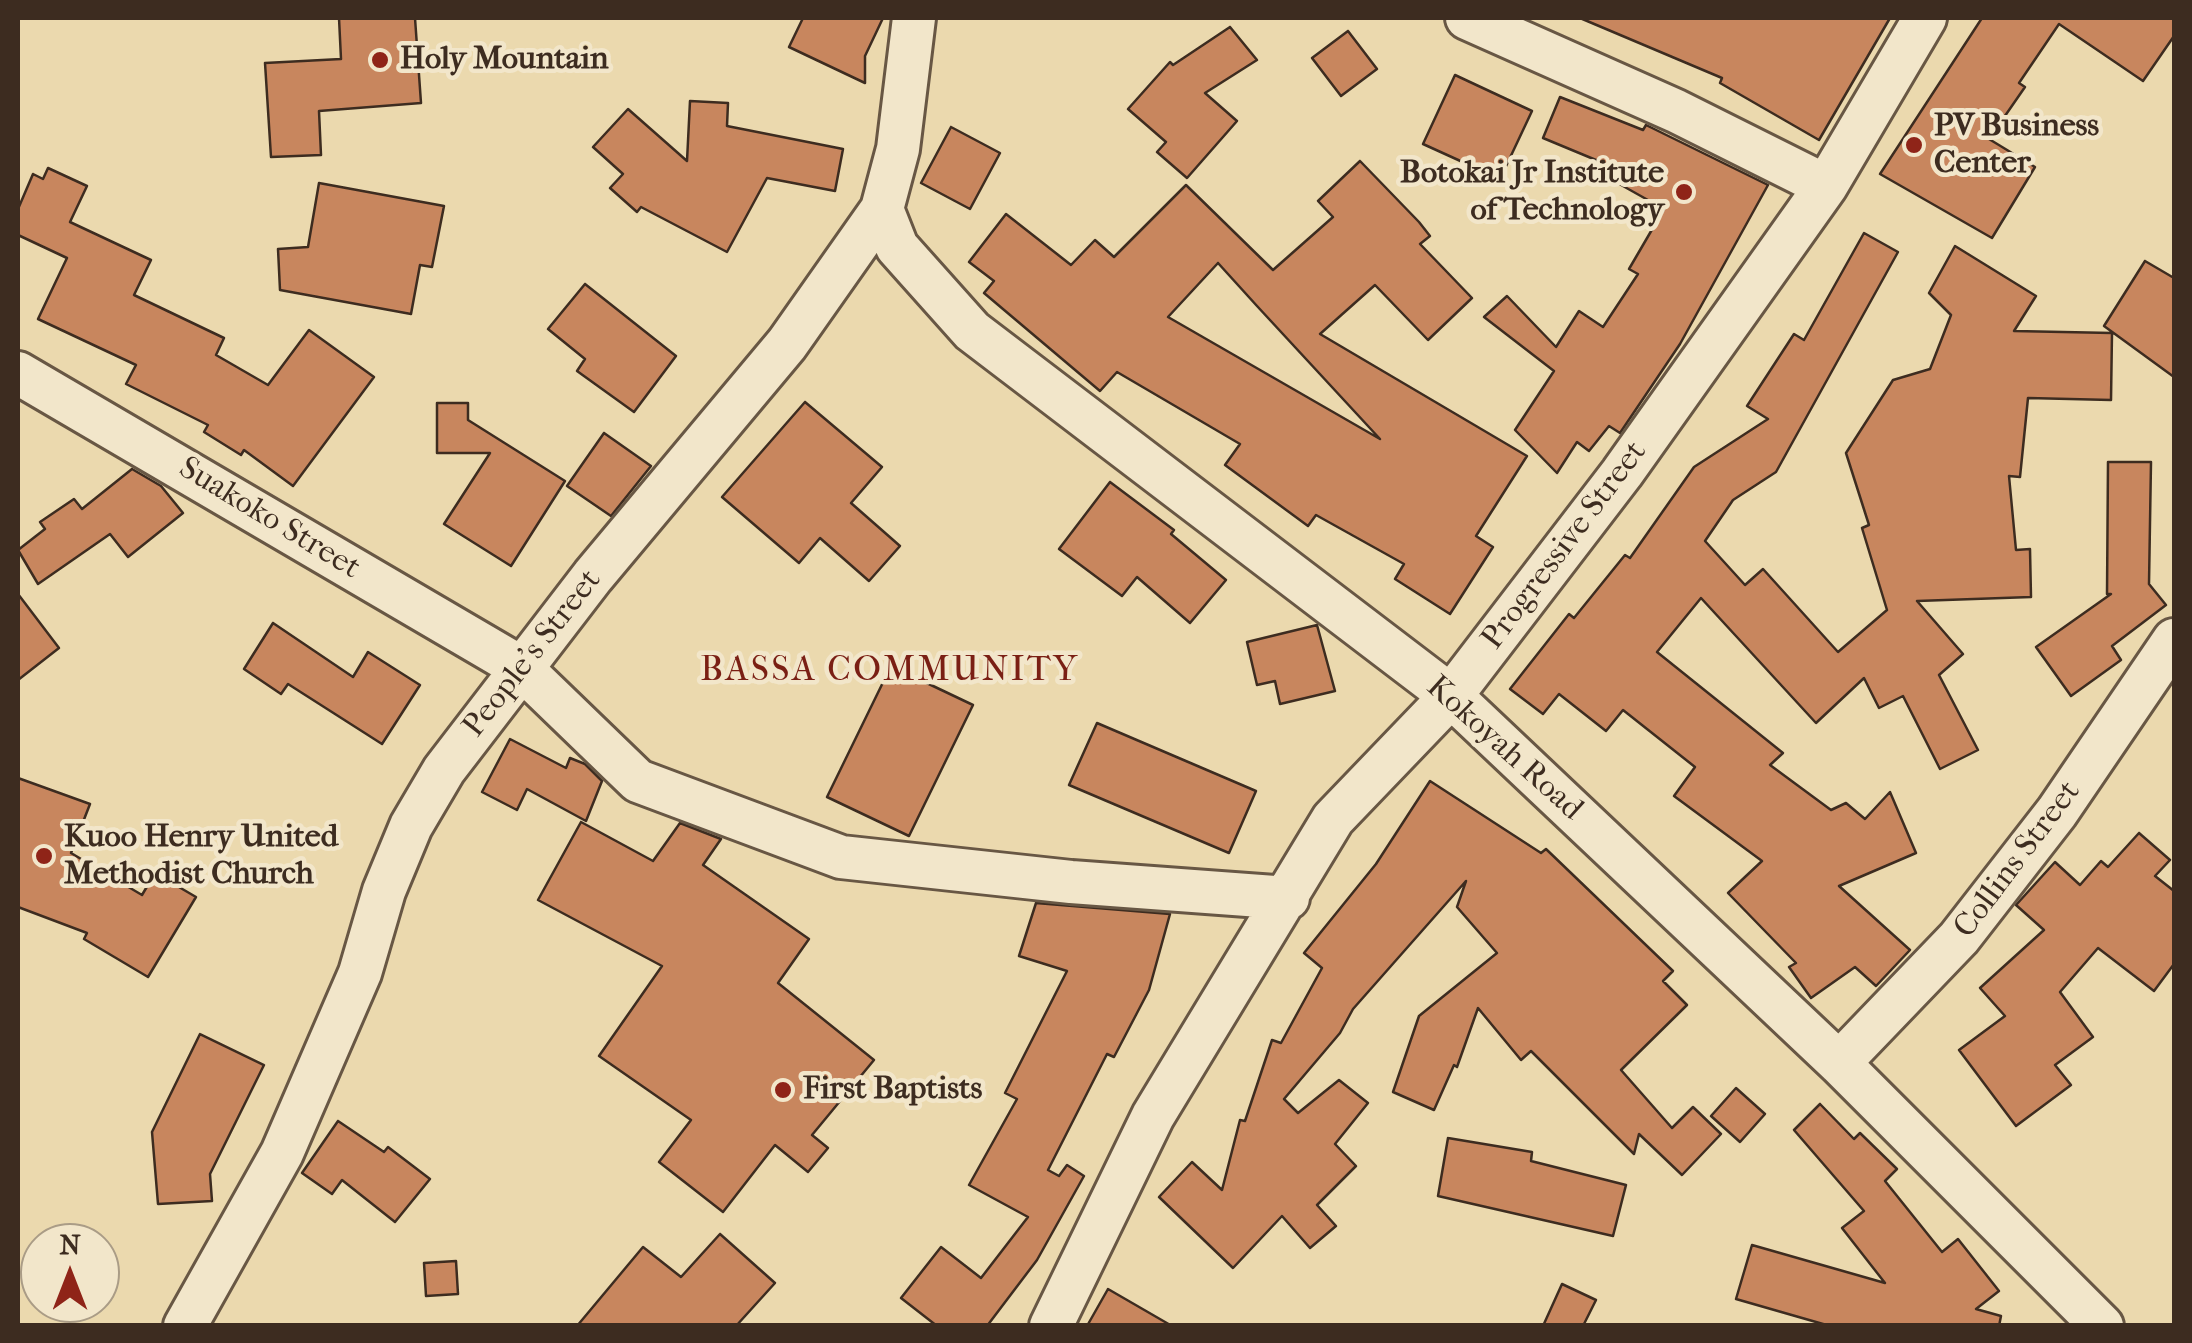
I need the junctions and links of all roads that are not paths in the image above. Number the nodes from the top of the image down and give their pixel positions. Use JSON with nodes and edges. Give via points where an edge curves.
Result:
{"nodes":[{"id":1,"x":914,"y":18,"type":"edge"},
{"id":2,"x":1466,"y":18,"type":"edge"},
{"id":3,"x":1925,"y":18,"type":"edge"},
{"id":4,"x":1826,"y":186,"type":"junction"},
{"id":5,"x":882,"y":208,"type":"junction"},
{"id":6,"x":18,"y":373,"type":"edge"},
{"id":7,"x":2174,"y":640,"type":"edge"},
{"id":8,"x":520,"y":667,"type":"junction"},
{"id":9,"x":1451,"y":696,"type":"junction"},
{"id":10,"x":1288,"y":898,"type":"junction"},
{"id":11,"x":1840,"y":1062,"type":"junction"},
{"id":12,"x":186,"y":1326,"type":"edge"},
{"id":13,"x":1051,"y":1326,"type":"edge"},
{"id":14,"x":2102,"y":1326,"type":"edge"}],
"edges":[{"from":1,"to":5,"type":"street","name":"People's Street","via":[[898,149]]},
{"from":2,"to":4,"type":"street"},
{"from":3,"to":4,"type":"street","name":"Progressive Street"},
{"from":4,"to":9,"type":"street","name":"Progressive Street","via":[[1622,473]]},
{"from":5,"to":8,"type":"street","name":"People's Street","via":[[787,344]]},
{"from":5,"to":9,"type":"street","name":"Kokoyah Road","via":[[897,247],[972,331]]},
{"from":6,"to":8,"type":"street","name":"Suakoko Street"},
{"from":7,"to":11,"type":"street","name":"Collins Street","via":[[2057,812],[1960,938]]},
{"from":8,"to":10,"type":"street","name":"Suakoko Street","via":[[638,781],[841,857]]},
{"from":8,"to":12,"type":"street","name":"People's Street","via":[[411,826],[360,974],[282,1153]]},
{"from":9,"to":10,"type":"street","name":"Progressive Street","via":[[1333,819]]},
{"from":9,"to":11,"type":"street","name":"Kokoyah Road"},
{"from":10,"to":13,"type":"street","name":"Progressive Street","via":[[1154,1116]]},
{"from":11,"to":14,"type":"street","name":"Kokoyah Road"}]}
